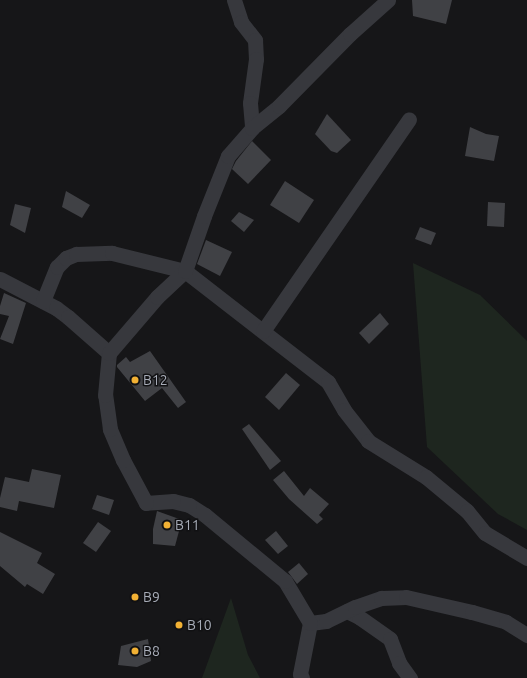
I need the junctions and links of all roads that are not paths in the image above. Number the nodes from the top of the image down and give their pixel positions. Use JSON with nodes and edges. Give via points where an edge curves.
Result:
{"nodes":[{"id":1,"x":234,"y":0,"type":"edge"},
{"id":2,"x":388,"y":0,"type":"edge"},
{"id":3,"x":409,"y":118,"type":"dead end"},
{"id":4,"x":252,"y":128,"type":"junction"},
{"id":5,"x":185,"y":271,"type":"junction"},
{"id":6,"x":0,"y":279,"type":"edge"},
{"id":7,"x":43,"y":300,"type":"junction"},
{"id":8,"x":263,"y":331,"type":"junction"},
{"id":9,"x":109,"y":353,"type":"junction"},
{"id":10,"x":527,"y":558,"type":"edge"},
{"id":11,"x":347,"y":611,"type":"junction"},
{"id":12,"x":310,"y":623,"type":"junction"},
{"id":13,"x":527,"y":635,"type":"edge"},
{"id":14,"x":302,"y":678,"type":"edge"},
{"id":15,"x":410,"y":678,"type":"edge"}],
"edges":[{"from":1,"to":4,"type":"street","via":[[241,22],[254,40],[256,59],[250,103]]},
{"from":2,"to":4,"type":"street","via":[[350,34],[279,106]]},
{"from":3,"to":8,"type":"street"},
{"from":4,"to":5,"type":"street","via":[[228,156]]},
{"from":5,"to":7,"type":"street","via":[[112,253],[76,254],[66,258],[58,267]]},
{"from":5,"to":8,"type":"street"},
{"from":5,"to":9,"type":"street","via":[[157,297]]},
{"from":6,"to":7,"type":"street"},
{"from":7,"to":9,"type":"street","via":[[68,317]]},
{"from":8,"to":10,"type":"street","via":[[328,382],[344,410],[368,441],[426,477],[467,511],[485,533]]},
{"from":9,"to":12,"type":"street","via":[[106,395],[110,429],[146,503],[173,501],[189,505],[205,515],[285,581]]},
{"from":11,"to":12,"type":"street","via":[[326,621]]},
{"from":11,"to":13,"type":"street","via":[[382,598],[406,597],[506,622]]},
{"from":11,"to":15,"type":"street","via":[[390,639],[399,663]]},
{"from":12,"to":14,"type":"street","via":[[300,674]]}]}
